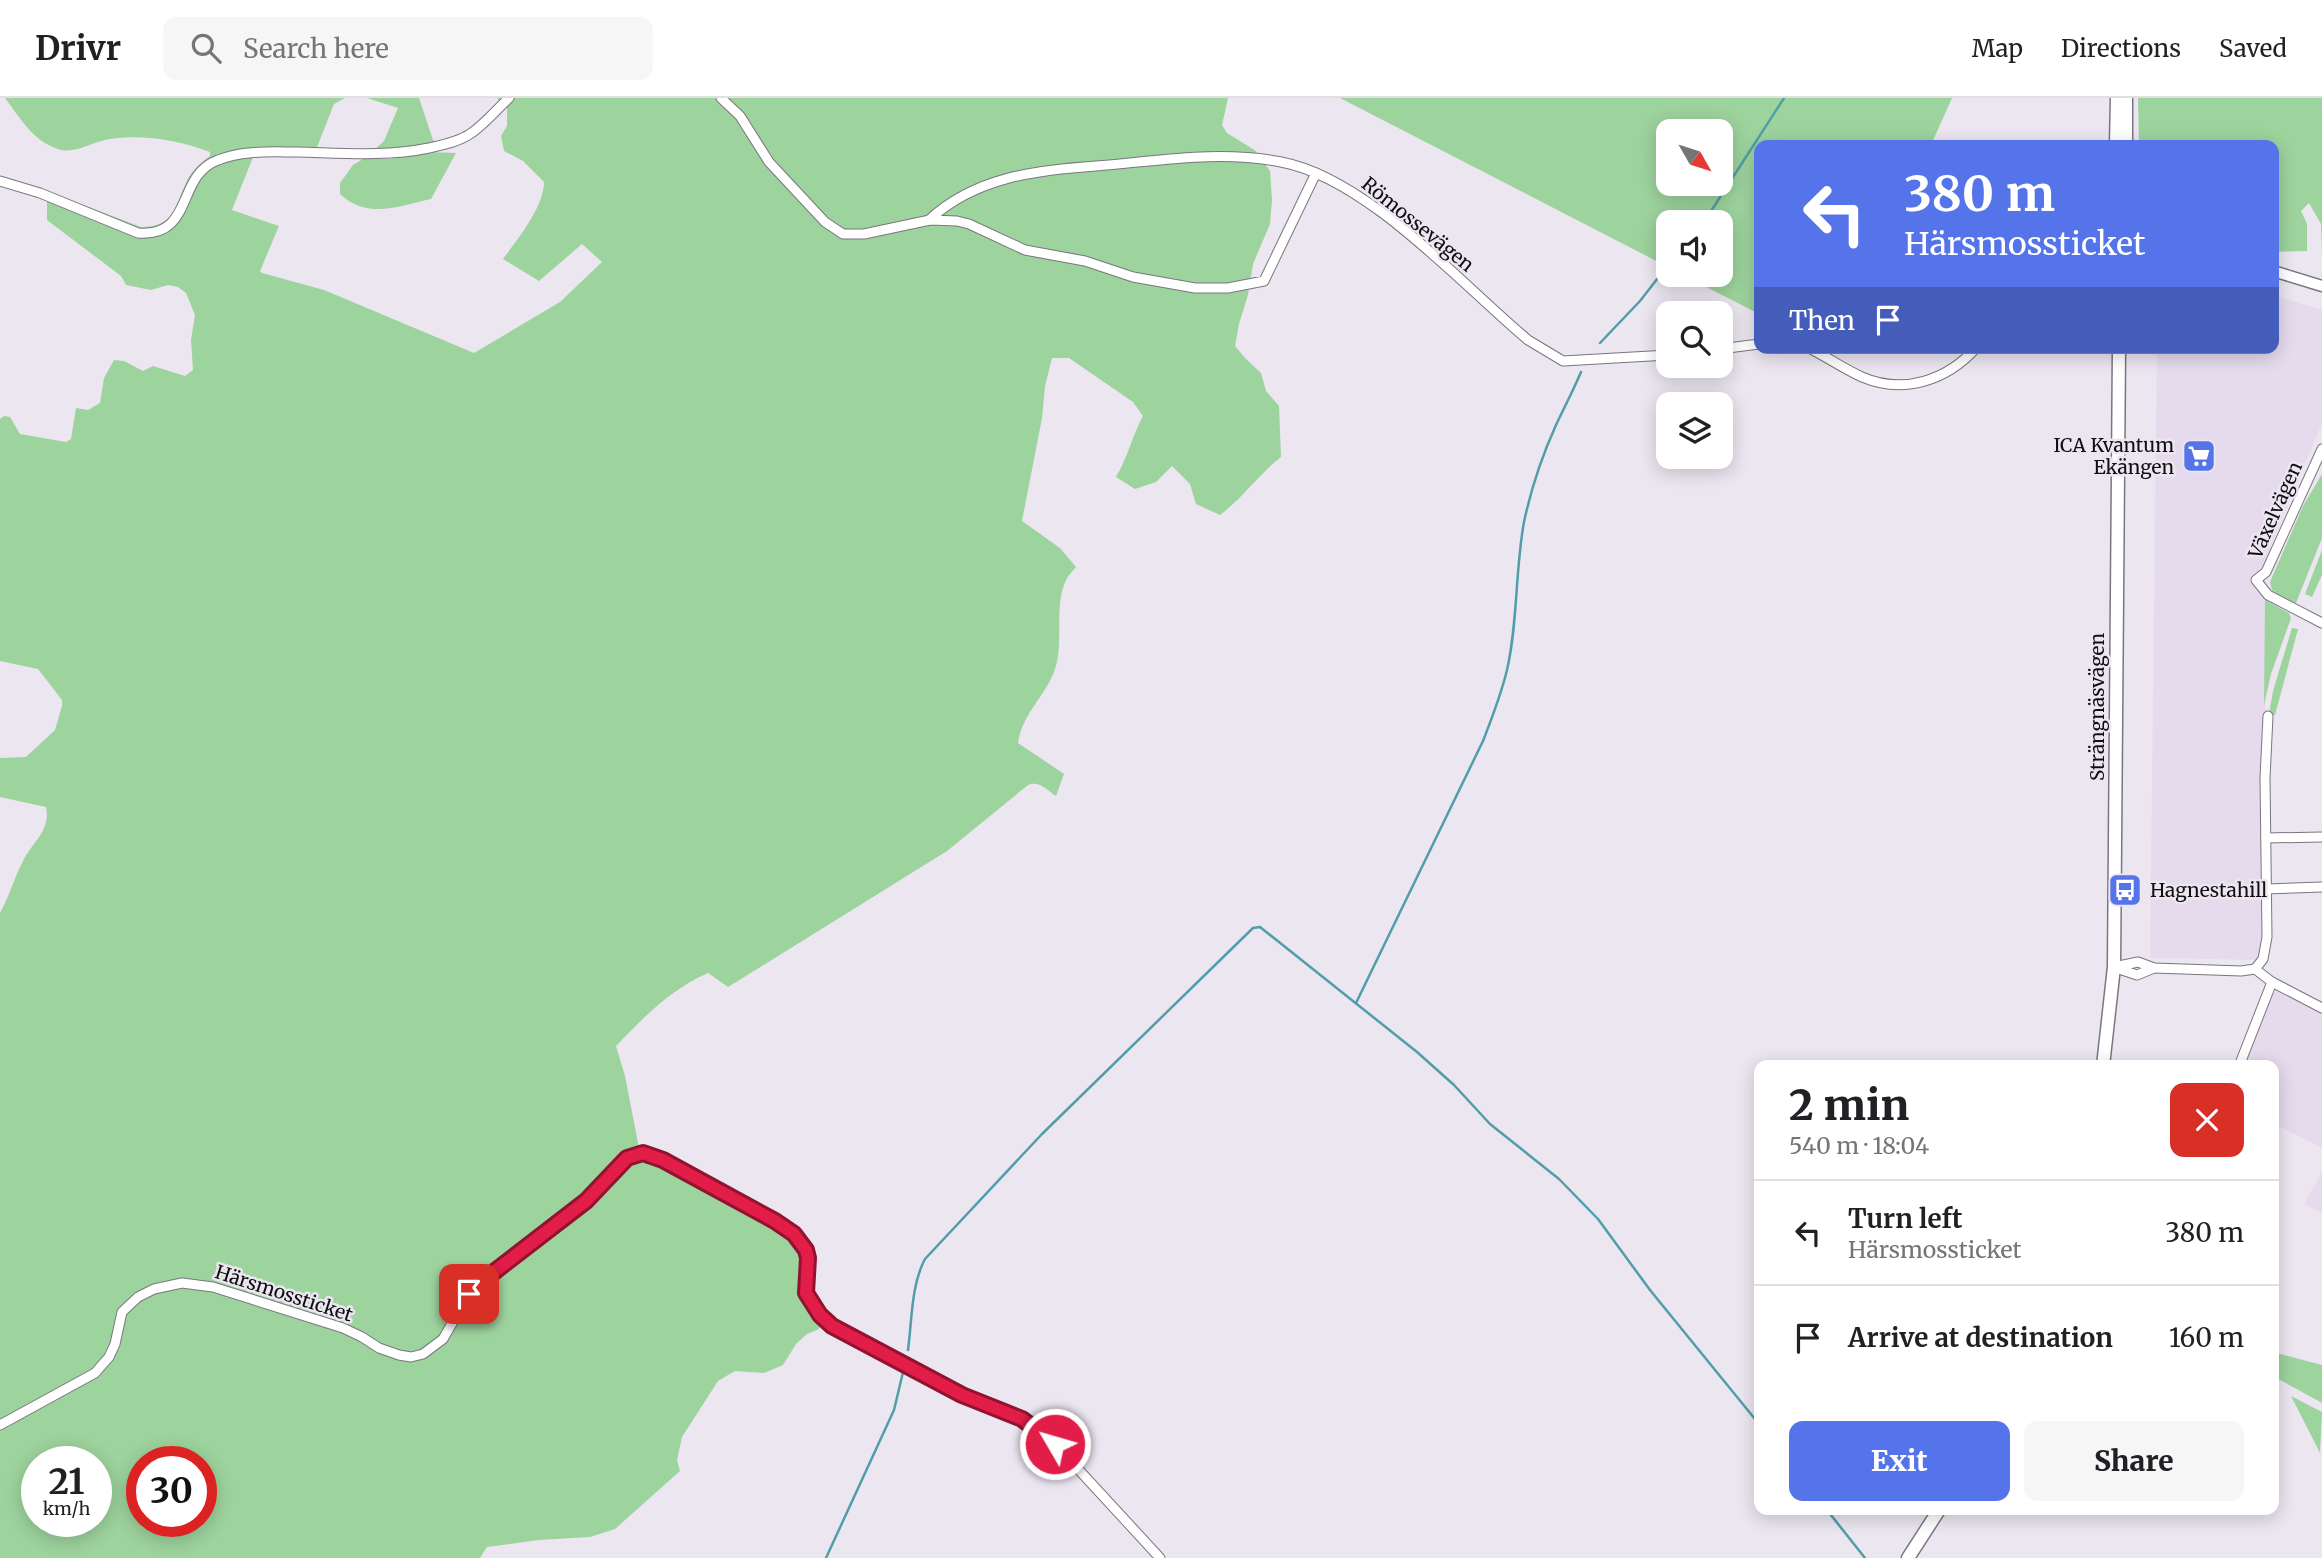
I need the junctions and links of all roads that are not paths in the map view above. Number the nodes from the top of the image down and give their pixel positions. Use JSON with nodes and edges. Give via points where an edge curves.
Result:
{"nodes":[{"id":1,"x":509,"y":98,"type":"edge"},
{"id":2,"x":721,"y":98,"type":"edge"},
{"id":3,"x":2117,"y":98,"type":"edge"},
{"id":4,"x":2126,"y":98,"type":"edge"},
{"id":5,"x":2116,"y":140,"type":"edge"},
{"id":6,"x":2126,"y":140,"type":"edge"},
{"id":7,"x":1317,"y":173,"type":"junction"},
{"id":8,"x":0,"y":181,"type":"edge"},
{"id":9,"x":929,"y":220,"type":"junction"},
{"id":10,"x":2279,"y":273,"type":"edge"},
{"id":11,"x":2322,"y":286,"type":"edge"},
{"id":12,"x":1754,"y":345,"type":"edge"},
{"id":13,"x":1733,"y":347,"type":"edge"},
{"id":14,"x":1820,"y":354,"type":"edge"},
{"id":15,"x":1970,"y":354,"type":"edge"},
{"id":16,"x":2119,"y":354,"type":"edge"},
{"id":17,"x":1656,"y":355,"type":"edge"},
{"id":18,"x":2322,"y":449,"type":"edge"},
{"id":19,"x":2322,"y":623,"type":"edge"},
{"id":20,"x":2268,"y":716,"type":"dead end"},
{"id":21,"x":2322,"y":837,"type":"edge"},
{"id":22,"x":2266,"y":838,"type":"junction"},
{"id":23,"x":2322,"y":887,"type":"edge"},
{"id":24,"x":2266,"y":889,"type":"junction"},
{"id":25,"x":2114,"y":967,"type":"junction"},
{"id":26,"x":2255,"y":969,"type":"junction"},
{"id":27,"x":2272,"y":982,"type":"junction"},
{"id":28,"x":2322,"y":1008,"type":"edge"},
{"id":29,"x":2104,"y":1060,"type":"edge"},
{"id":30,"x":2241,"y":1060,"type":"edge"},
{"id":31,"x":0,"y":1424,"type":"edge"},
{"id":32,"x":1936,"y":1515,"type":"edge"},
{"id":33,"x":1160,"y":1558,"type":"edge"},
{"id":34,"x":1908,"y":1558,"type":"edge"}],
"edges":[{"from":1,"to":8,"type":"street","via":[[469,135],[444,145],[376,155],[270,151],[218,160],[196,176],[172,224],[156,232],[138,233]]},
{"from":2,"to":9,"type":"street","via":[[740,116],[769,163],[834,229],[864,234]]},
{"from":3,"to":5,"type":"main road"},
{"from":4,"to":6,"type":"main road"},
{"from":7,"to":9,"type":"street","name":"Römossevägen","via":[[1282,162],[1220,157],[1061,168],[974,190]]},
{"from":7,"to":9,"type":"street","via":[[1264,281],[1228,289],[1133,277],[1085,261],[1025,250],[969,223]]},
{"from":7,"to":17,"type":"street","name":"Römossevägen","via":[[1380,212],[1551,355],[1563,361]]},
{"from":10,"to":11,"type":"street"},
{"from":12,"to":13,"type":"street"},
{"from":14,"to":15,"type":"street","via":[[1863,377],[1890,385],[1917,384],[1941,376]]},
{"from":16,"to":25,"type":"main road","name":"Strängnäsvägen"},
{"from":18,"to":19,"type":"street","name":"Växelvägen","via":[[2266,572],[2256,580],[2268,596]]},
{"from":20,"to":22,"type":"street"},
{"from":21,"to":22,"type":"street"},
{"from":22,"to":24,"type":"street"},
{"from":23,"to":24,"type":"street"},
{"from":24,"to":26,"type":"street","via":[[2266,947]]},
{"from":25,"to":26,"type":"street","via":[[2137,975],[2154,968]]},
{"from":25,"to":29,"type":"main road","name":"Strängnäsvägen"},
{"from":26,"to":27,"type":"street"},
{"from":27,"to":28,"type":"street"},
{"from":27,"to":30,"type":"street"},
{"from":31,"to":33,"type":"street","name":"Härsmossticket","via":[[95,1373],[115,1344],[122,1311],[138,1297],[168,1285],[213,1287],[343,1328],[390,1353],[423,1354],[443,1339],[481,1282],[586,1201],[627,1158],[643,1153],[785,1227],[806,1250],[806,1293],[826,1321],[962,1395],[1035,1427]]},
{"from":32,"to":34,"type":"main road"}]}
